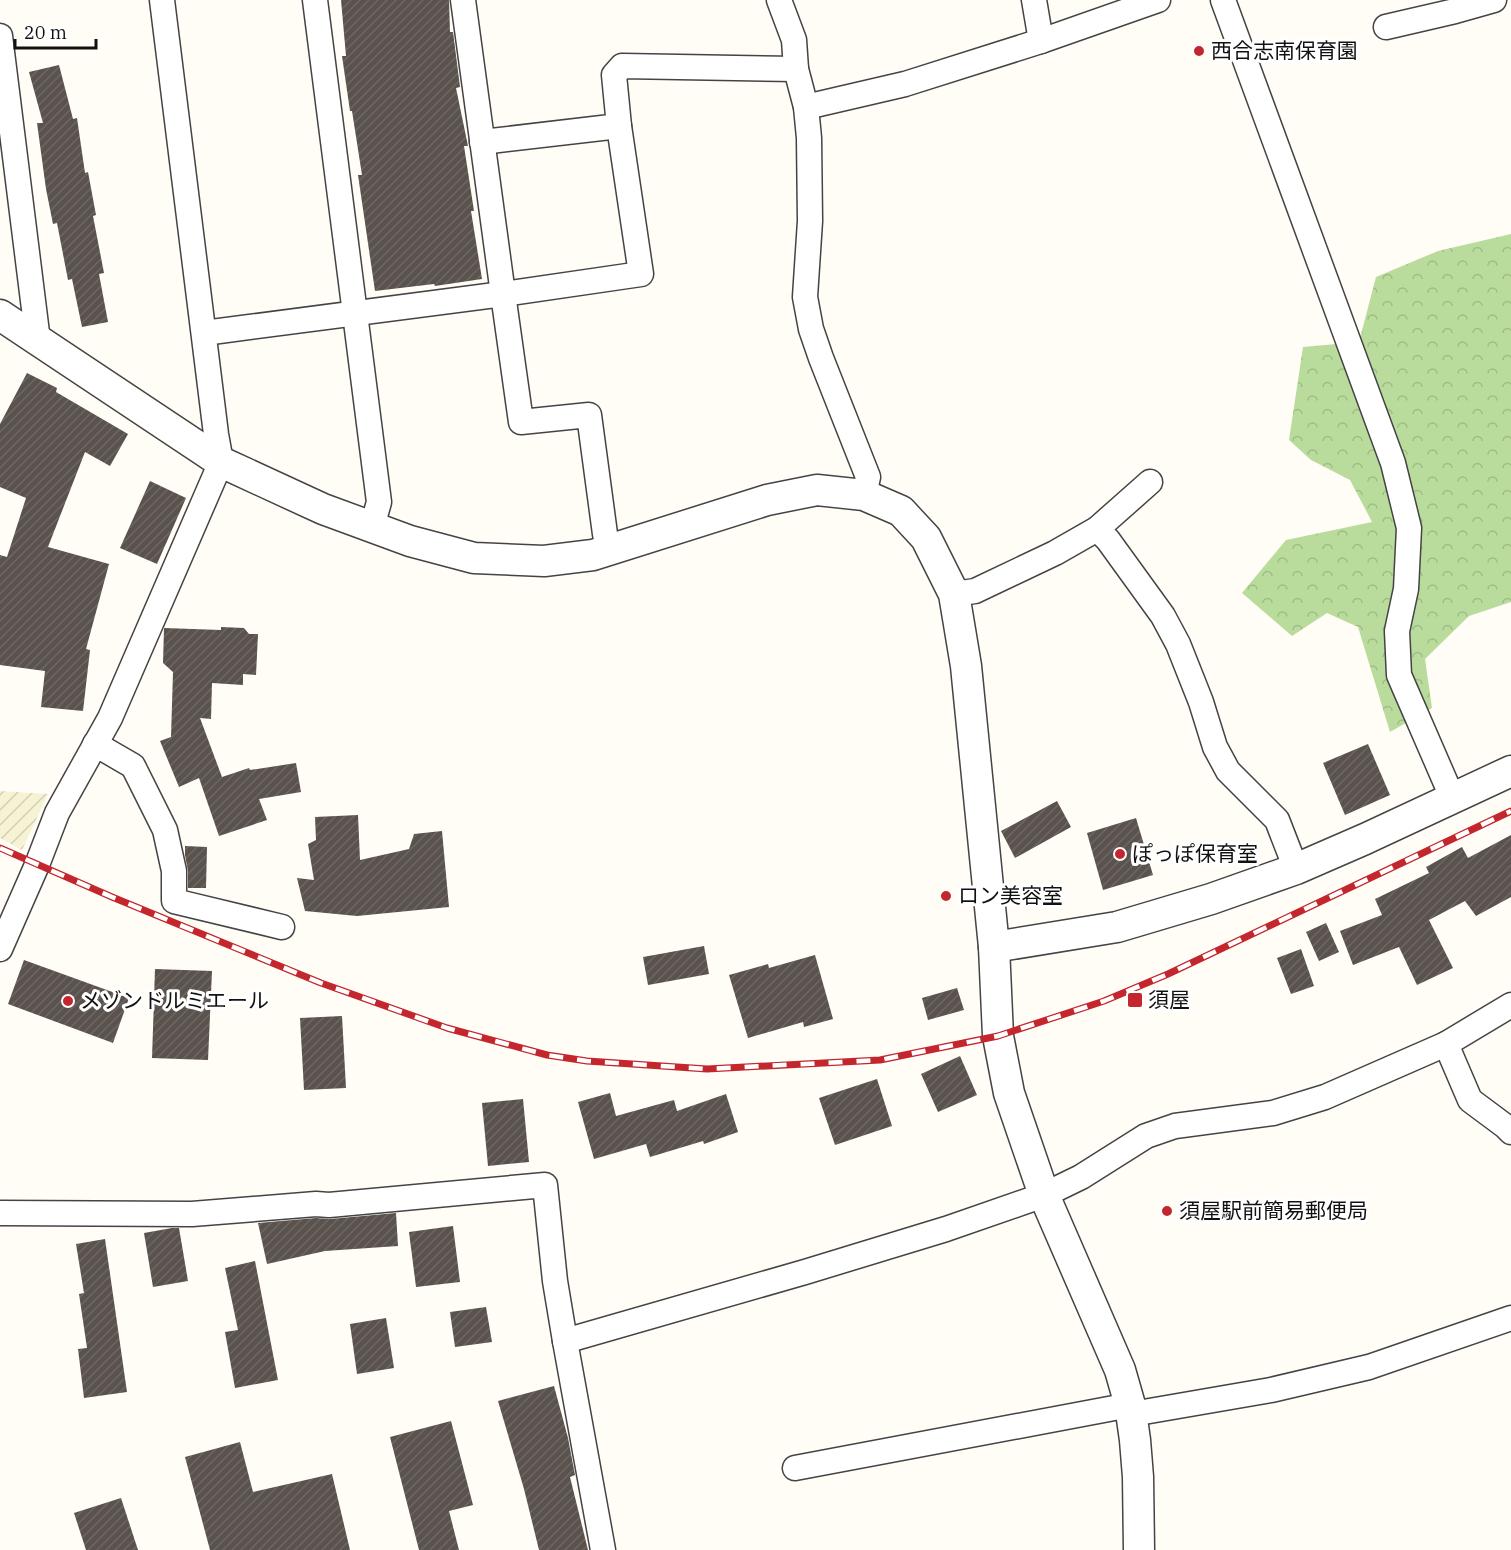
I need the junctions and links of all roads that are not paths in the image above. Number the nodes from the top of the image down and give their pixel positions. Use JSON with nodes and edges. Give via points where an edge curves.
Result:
{"nodes":[{"id":1,"x":162,"y":0,"type":"edge"},
{"id":2,"x":315,"y":0,"type":"edge"},
{"id":3,"x":464,"y":0,"type":"edge"},
{"id":4,"x":779,"y":0,"type":"edge"},
{"id":5,"x":1034,"y":0,"type":"edge"},
{"id":6,"x":1158,"y":0,"type":"edge"},
{"id":7,"x":1223,"y":0,"type":"edge"},
{"id":8,"x":1494,"y":0,"type":"edge"},
{"id":9,"x":1386,"y":27,"type":"dead end"},
{"id":10,"x":0,"y":36,"type":"edge"},
{"id":11,"x":1041,"y":41,"type":"junction"},
{"id":12,"x":796,"y":69,"type":"junction"},
{"id":13,"x":806,"y":107,"type":"junction"},
{"id":14,"x":619,"y":126,"type":"junction"},
{"id":15,"x":482,"y":142,"type":"junction"},
{"id":16,"x":502,"y":294,"type":"junction"},
{"id":17,"x":355,"y":313,"type":"junction"},
{"id":18,"x":0,"y":315,"type":"edge"},
{"id":19,"x":204,"y":333,"type":"junction"},
{"id":20,"x":38,"y":341,"type":"junction"},
{"id":21,"x":221,"y":462,"type":"junction"},
{"id":22,"x":1150,"y":482,"type":"dead end"},
{"id":23,"x":864,"y":495,"type":"junction"},
{"id":24,"x":372,"y":527,"type":"junction"},
{"id":25,"x":1097,"y":529,"type":"junction"},
{"id":26,"x":609,"y":550,"type":"junction"},
{"id":27,"x":954,"y":594,"type":"junction"},
{"id":28,"x":95,"y":744,"type":"junction"},
{"id":29,"x":1511,"y":771,"type":"edge"},
{"id":30,"x":1452,"y":797,"type":"junction"},
{"id":31,"x":1296,"y":869,"type":"junction"},
{"id":32,"x":282,"y":927,"type":"dead end"},
{"id":33,"x":994,"y":947,"type":"junction"},
{"id":34,"x":0,"y":949,"type":"edge"},
{"id":35,"x":1511,"y":1005,"type":"edge"},
{"id":36,"x":1446,"y":1044,"type":"junction"},
{"id":37,"x":1511,"y":1132,"type":"edge"},
{"id":38,"x":1044,"y":1195,"type":"junction"},
{"id":39,"x":0,"y":1213,"type":"edge"},
{"id":40,"x":1511,"y":1318,"type":"edge"},
{"id":41,"x":565,"y":1341,"type":"junction"},
{"id":42,"x":1131,"y":1410,"type":"junction"},
{"id":43,"x":795,"y":1468,"type":"dead end"},
{"id":44,"x":603,"y":1550,"type":"edge"},
{"id":45,"x":1139,"y":1550,"type":"edge"}],
"edges":[{"from":1,"to":19,"type":"street"},
{"from":2,"to":17,"type":"street"},
{"from":3,"to":15,"type":"street"},
{"from":4,"to":12,"type":"street","via":[[794,40]]},
{"from":5,"to":11,"type":"street"},
{"from":6,"to":11,"type":"street"},
{"from":7,"to":30,"type":"street","via":[[1393,463],[1409,528],[1406,589],[1397,631],[1399,675]]},
{"from":8,"to":9,"type":"street"},
{"from":10,"to":20,"type":"street"},
{"from":11,"to":13,"type":"street","via":[[905,84]]},
{"from":12,"to":13,"type":"street"},
{"from":12,"to":14,"type":"street","via":[[622,66],[614,75]]},
{"from":13,"to":23,"type":"street","via":[[810,220],[806,297],[811,329],[868,477]]},
{"from":14,"to":15,"type":"street"},
{"from":14,"to":16,"type":"street","via":[[641,274]]},
{"from":15,"to":16,"type":"street"},
{"from":16,"to":17,"type":"street"},
{"from":16,"to":26,"type":"street","via":[[521,422],[589,414]]},
{"from":17,"to":19,"type":"street"},
{"from":17,"to":24,"type":"street","via":[[380,502]]},
{"from":18,"to":20,"type":"street"},
{"from":19,"to":21,"type":"street"},
{"from":20,"to":21,"type":"street"},
{"from":21,"to":24,"type":"street"},
{"from":21,"to":28,"type":"street","via":[[110,718]]},
{"from":22,"to":25,"type":"street"},
{"from":23,"to":26,"type":"street","via":[[817,490],[767,500]]},
{"from":23,"to":27,"type":"street","via":[[901,511],[926,538]]},
{"from":24,"to":26,"type":"street","via":[[410,542],[474,558],[544,561]]},
{"from":25,"to":27,"type":"street","via":[[975,591]]},
{"from":25,"to":31,"type":"street","via":[[1163,616],[1178,644],[1215,747],[1228,771],[1277,819]]},
{"from":27,"to":33,"type":"street","via":[[966,666]]},
{"from":28,"to":32,"type":"street","via":[[133,766],[165,830],[174,871],[174,901]]},
{"from":28,"to":34,"type":"street","via":[[57,813]]},
{"from":29,"to":30,"type":"street"},
{"from":30,"to":31,"type":"street"},
{"from":31,"to":33,"type":"street","via":[[1212,900],[1117,927]]},
{"from":33,"to":38,"type":"street","via":[[998,1036],[1009,1094]]},
{"from":35,"to":36,"type":"street"},
{"from":36,"to":37,"type":"street","via":[[1470,1100]]},
{"from":36,"to":38,"type":"street","via":[[1294,1107],[1175,1126],[1146,1136]]},
{"from":38,"to":41,"type":"street","via":[[805,1272]]},
{"from":38,"to":42,"type":"street","via":[[1120,1370]]},
{"from":39,"to":41,"type":"street","via":[[192,1214],[545,1185]]},
{"from":40,"to":42,"type":"street","via":[[1369,1367],[1271,1390]]},
{"from":41,"to":44,"type":"street"},
{"from":42,"to":43,"type":"street"},
{"from":42,"to":45,"type":"street","via":[[1138,1477]]}]}
